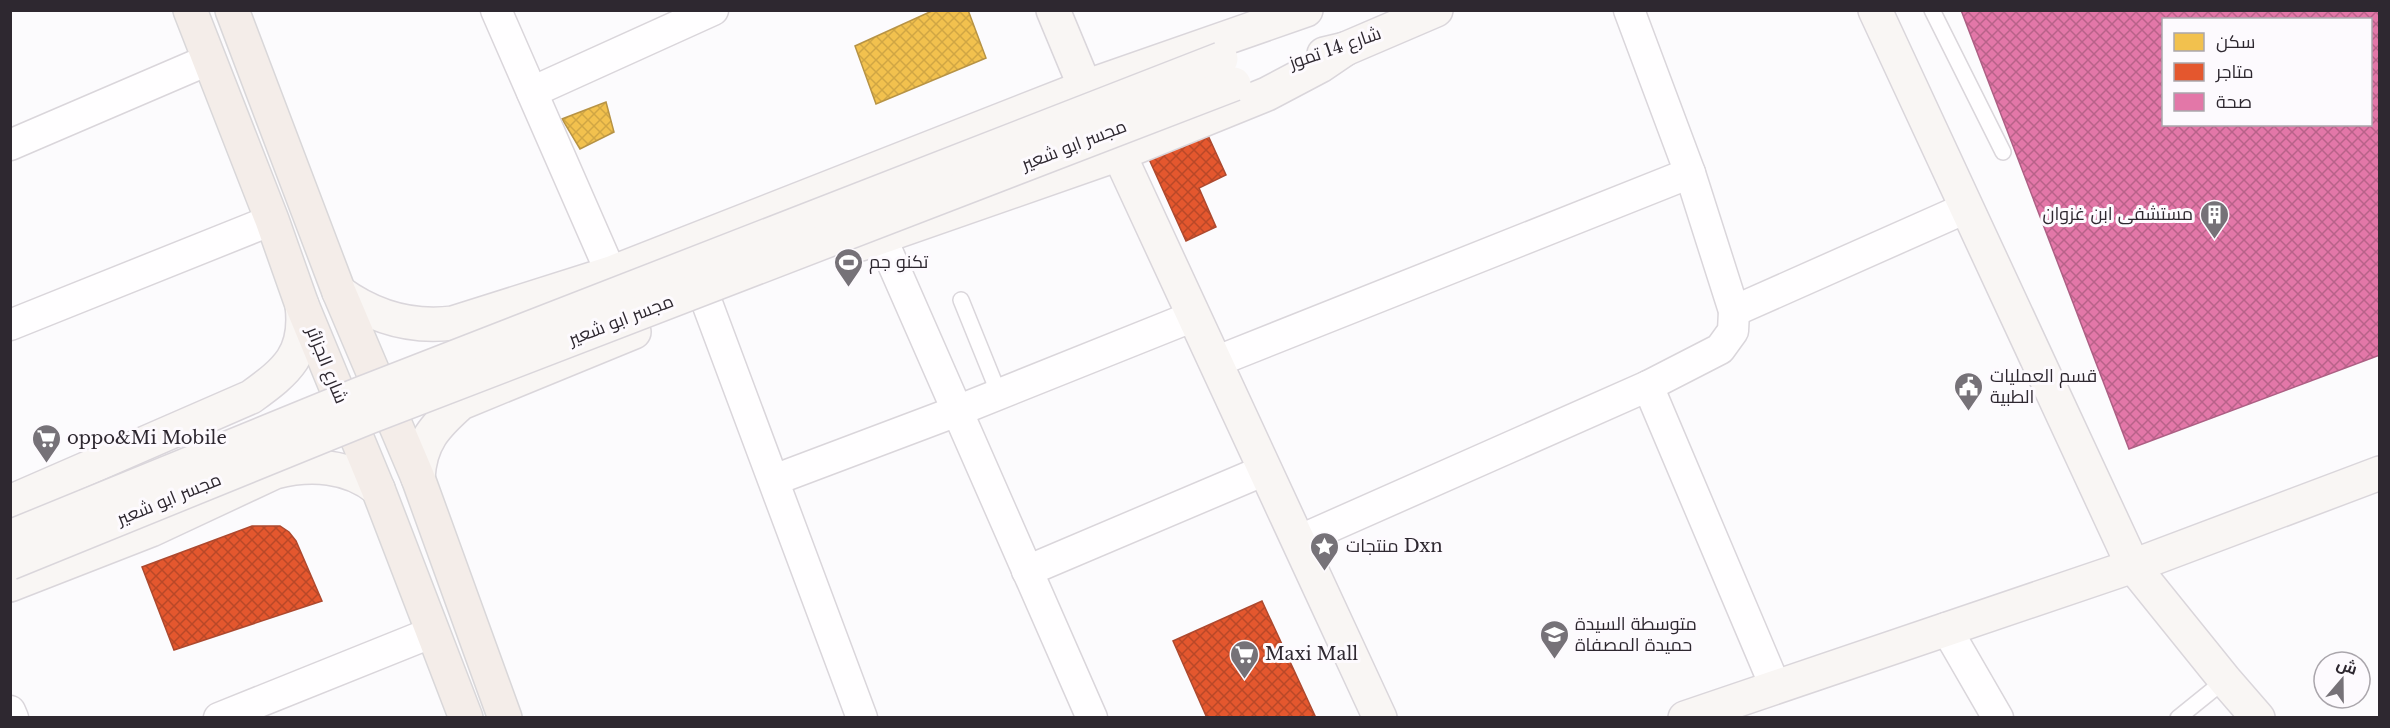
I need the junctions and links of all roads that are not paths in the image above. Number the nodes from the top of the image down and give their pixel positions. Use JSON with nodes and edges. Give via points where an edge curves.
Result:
{"nodes":[{"id":1,"x":190,"y":10,"type":"edge"},
{"id":2,"x":232,"y":10,"type":"edge"},
{"id":3,"x":496,"y":10,"type":"edge"},
{"id":4,"x":713,"y":10,"type":"edge"},
{"id":5,"x":1053,"y":10,"type":"edge"},
{"id":6,"x":1306,"y":10,"type":"edge"},
{"id":7,"x":1316,"y":10,"type":"edge"},
{"id":8,"x":1436,"y":10,"type":"edge"},
{"id":9,"x":1629,"y":10,"type":"edge"},
{"id":10,"x":1875,"y":10,"type":"edge"},
{"id":11,"x":1932,"y":10,"type":"edge"},
{"id":12,"x":1345,"y":49,"type":"junction"},
{"id":13,"x":208,"y":60,"type":"junction"},
{"id":14,"x":1227,"y":72,"type":"junction"},
{"id":15,"x":1085,"y":87,"type":"junction"},
{"id":16,"x":532,"y":92,"type":"junction"},
{"id":17,"x":10,"y":145,"type":"edge"},
{"id":18,"x":2003,"y":152,"type":"dead end"},
{"id":19,"x":1119,"y":154,"type":"junction"},
{"id":20,"x":1690,"y":173,"type":"junction"},
{"id":21,"x":1966,"y":208,"type":"junction"},
{"id":22,"x":272,"y":220,"type":"junction"},
{"id":23,"x":881,"y":237,"type":"junction"},
{"id":24,"x":611,"y":273,"type":"junction"},
{"id":25,"x":339,"y":292,"type":"junction"},
{"id":26,"x":961,"y":300,"type":"dead end"},
{"id":27,"x":707,"y":303,"type":"junction"},
{"id":28,"x":302,"y":306,"type":"junction"},
{"id":29,"x":1734,"y":311,"type":"junction"},
{"id":30,"x":1194,"y":316,"type":"junction"},
{"id":31,"x":453,"y":323,"type":"junction"},
{"id":32,"x":10,"y":325,"type":"edge"},
{"id":33,"x":1215,"y":362,"type":"junction"},
{"id":34,"x":1648,"y":386,"type":"junction"},
{"id":35,"x":482,"y":393,"type":"junction"},
{"id":36,"x":999,"y":393,"type":"junction"},
{"id":37,"x":234,"y":406,"type":"junction"},
{"id":38,"x":957,"y":411,"type":"junction"},
{"id":39,"x":1265,"y":470,"type":"junction"},
{"id":40,"x":274,"y":472,"type":"junction"},
{"id":41,"x":2379,"y":473,"type":"edge"},
{"id":42,"x":418,"y":478,"type":"junction"},
{"id":43,"x":774,"y":480,"type":"junction"},
{"id":44,"x":378,"y":489,"type":"junction"},
{"id":45,"x":10,"y":502,"type":"edge"},
{"id":46,"x":10,"y":537,"type":"edge"},
{"id":47,"x":1298,"y":541,"type":"junction"},
{"id":48,"x":10,"y":563,"type":"edge"},
{"id":49,"x":2133,"y":566,"type":"junction"},
{"id":50,"x":1027,"y":571,"type":"junction"},
{"id":51,"x":10,"y":585,"type":"edge"},
{"id":52,"x":1946,"y":628,"type":"junction"},
{"id":53,"x":433,"y":632,"type":"junction"},
{"id":54,"x":2225,"y":680,"type":"junction"},
{"id":55,"x":1775,"y":686,"type":"junction"},
{"id":56,"x":10,"y":711,"type":"edge"},
{"id":57,"x":13,"y":717,"type":"edge"},
{"id":58,"x":219,"y":717,"type":"edge"},
{"id":59,"x":466,"y":717,"type":"edge"},
{"id":60,"x":506,"y":717,"type":"edge"},
{"id":61,"x":862,"y":717,"type":"edge"},
{"id":62,"x":1092,"y":717,"type":"edge"},
{"id":63,"x":1380,"y":717,"type":"edge"},
{"id":64,"x":1688,"y":717,"type":"edge"},
{"id":65,"x":1998,"y":717,"type":"edge"},
{"id":66,"x":2178,"y":717,"type":"edge"},
{"id":67,"x":2258,"y":717,"type":"edge"}],
"edges":[{"from":1,"to":13,"type":"main road","name":"شارع الجزائر"},
{"from":2,"to":25,"type":"main road"},
{"from":3,"to":16,"type":"street"},
{"from":4,"to":16,"type":"street"},
{"from":5,"to":15,"type":"main road"},
{"from":6,"to":15,"type":"main road"},
{"from":7,"to":14,"type":"main road","name":"شارع 14 تموز"},
{"from":8,"to":12,"type":"main road","name":"شارع 14 تموز"},
{"from":9,"to":20,"type":"street"},
{"from":10,"to":21,"type":"main road"},
{"from":11,"to":18,"type":"lane"},
{"from":12,"to":14,"type":"main road","name":"شارع 14 تموز","via":[[1288,64]]},
{"from":12,"to":19,"type":"main road","via":[[1267,94]]},
{"from":13,"to":17,"type":"street"},
{"from":13,"to":22,"type":"main road","name":"شارع الجزائر"},
{"from":14,"to":46,"type":"main road","name":"مجسر ابو شعير","bridge":true,"via":[[360,394]]},
{"from":14,"to":48,"type":"main road","name":"مجسر ابو شعير","bridge":true},
{"from":15,"to":24,"type":"main road"},
{"from":16,"to":24,"type":"street"},
{"from":19,"to":23,"type":"main road"},
{"from":19,"to":30,"type":"main road"},
{"from":20,"to":29,"type":"street"},
{"from":20,"to":33,"type":"street"},
{"from":21,"to":29,"type":"street"},
{"from":21,"to":49,"type":"main road"},
{"from":22,"to":28,"type":"main road","name":"شارع الجزائر"},
{"from":22,"to":32,"type":"street"},
{"from":23,"to":27,"type":"main road"},
{"from":23,"to":38,"type":"street"},
{"from":24,"to":31,"type":"main road"},
{"from":25,"to":31,"type":"main road","via":[[355,304],[410,323]]},
{"from":25,"to":42,"type":"main road"},
{"from":26,"to":36,"type":"lane"},
{"from":27,"to":35,"type":"main road"},
{"from":27,"to":43,"type":"street"},
{"from":28,"to":37,"type":"main road","via":[[302,342],[291,361],[251,398]]},
{"from":28,"to":44,"type":"main road","name":"شارع الجزائر"},
{"from":29,"to":34,"type":"street","via":[[1733,332],[1720,349]]},
{"from":30,"to":33,"type":"main road"},
{"from":30,"to":36,"type":"street"},
{"from":31,"to":35,"type":"main road","via":[[433,337],[423,366],[430,382],[443,391]]},
{"from":33,"to":39,"type":"main road"},
{"from":34,"to":47,"type":"street"},
{"from":34,"to":55,"type":"street"},
{"from":35,"to":42,"type":"main road","via":[[461,403],[430,435],[419,457]]},
{"from":36,"to":38,"type":"street"},
{"from":37,"to":40,"type":"main road","via":[[265,407],[287,420],[293,431],[290,456]]},
{"from":37,"to":45,"type":"main road"},
{"from":38,"to":43,"type":"street"},
{"from":38,"to":50,"type":"street"},
{"from":39,"to":47,"type":"main road"},
{"from":39,"to":50,"type":"street"},
{"from":40,"to":44,"type":"main road","via":[[293,467],[332,468],[367,479]]},
{"from":40,"to":51,"type":"main road","via":[[151,530]]},
{"from":41,"to":49,"type":"main road"},
{"from":42,"to":60,"type":"main road"},
{"from":43,"to":61,"type":"street"},
{"from":44,"to":53,"type":"main road","name":"شارع الجزائر"},
{"from":47,"to":63,"type":"main road"},
{"from":49,"to":52,"type":"main road"},
{"from":49,"to":54,"type":"main road"},
{"from":50,"to":62,"type":"street"},
{"from":52,"to":55,"type":"main road"},
{"from":52,"to":65,"type":"street"},
{"from":53,"to":58,"type":"street"},
{"from":53,"to":59,"type":"main road","name":"شارع الجزائر"},
{"from":54,"to":66,"type":"lane"},
{"from":54,"to":67,"type":"main road"},
{"from":55,"to":64,"type":"main road"},
{"from":56,"to":57,"type":"street"}]}
